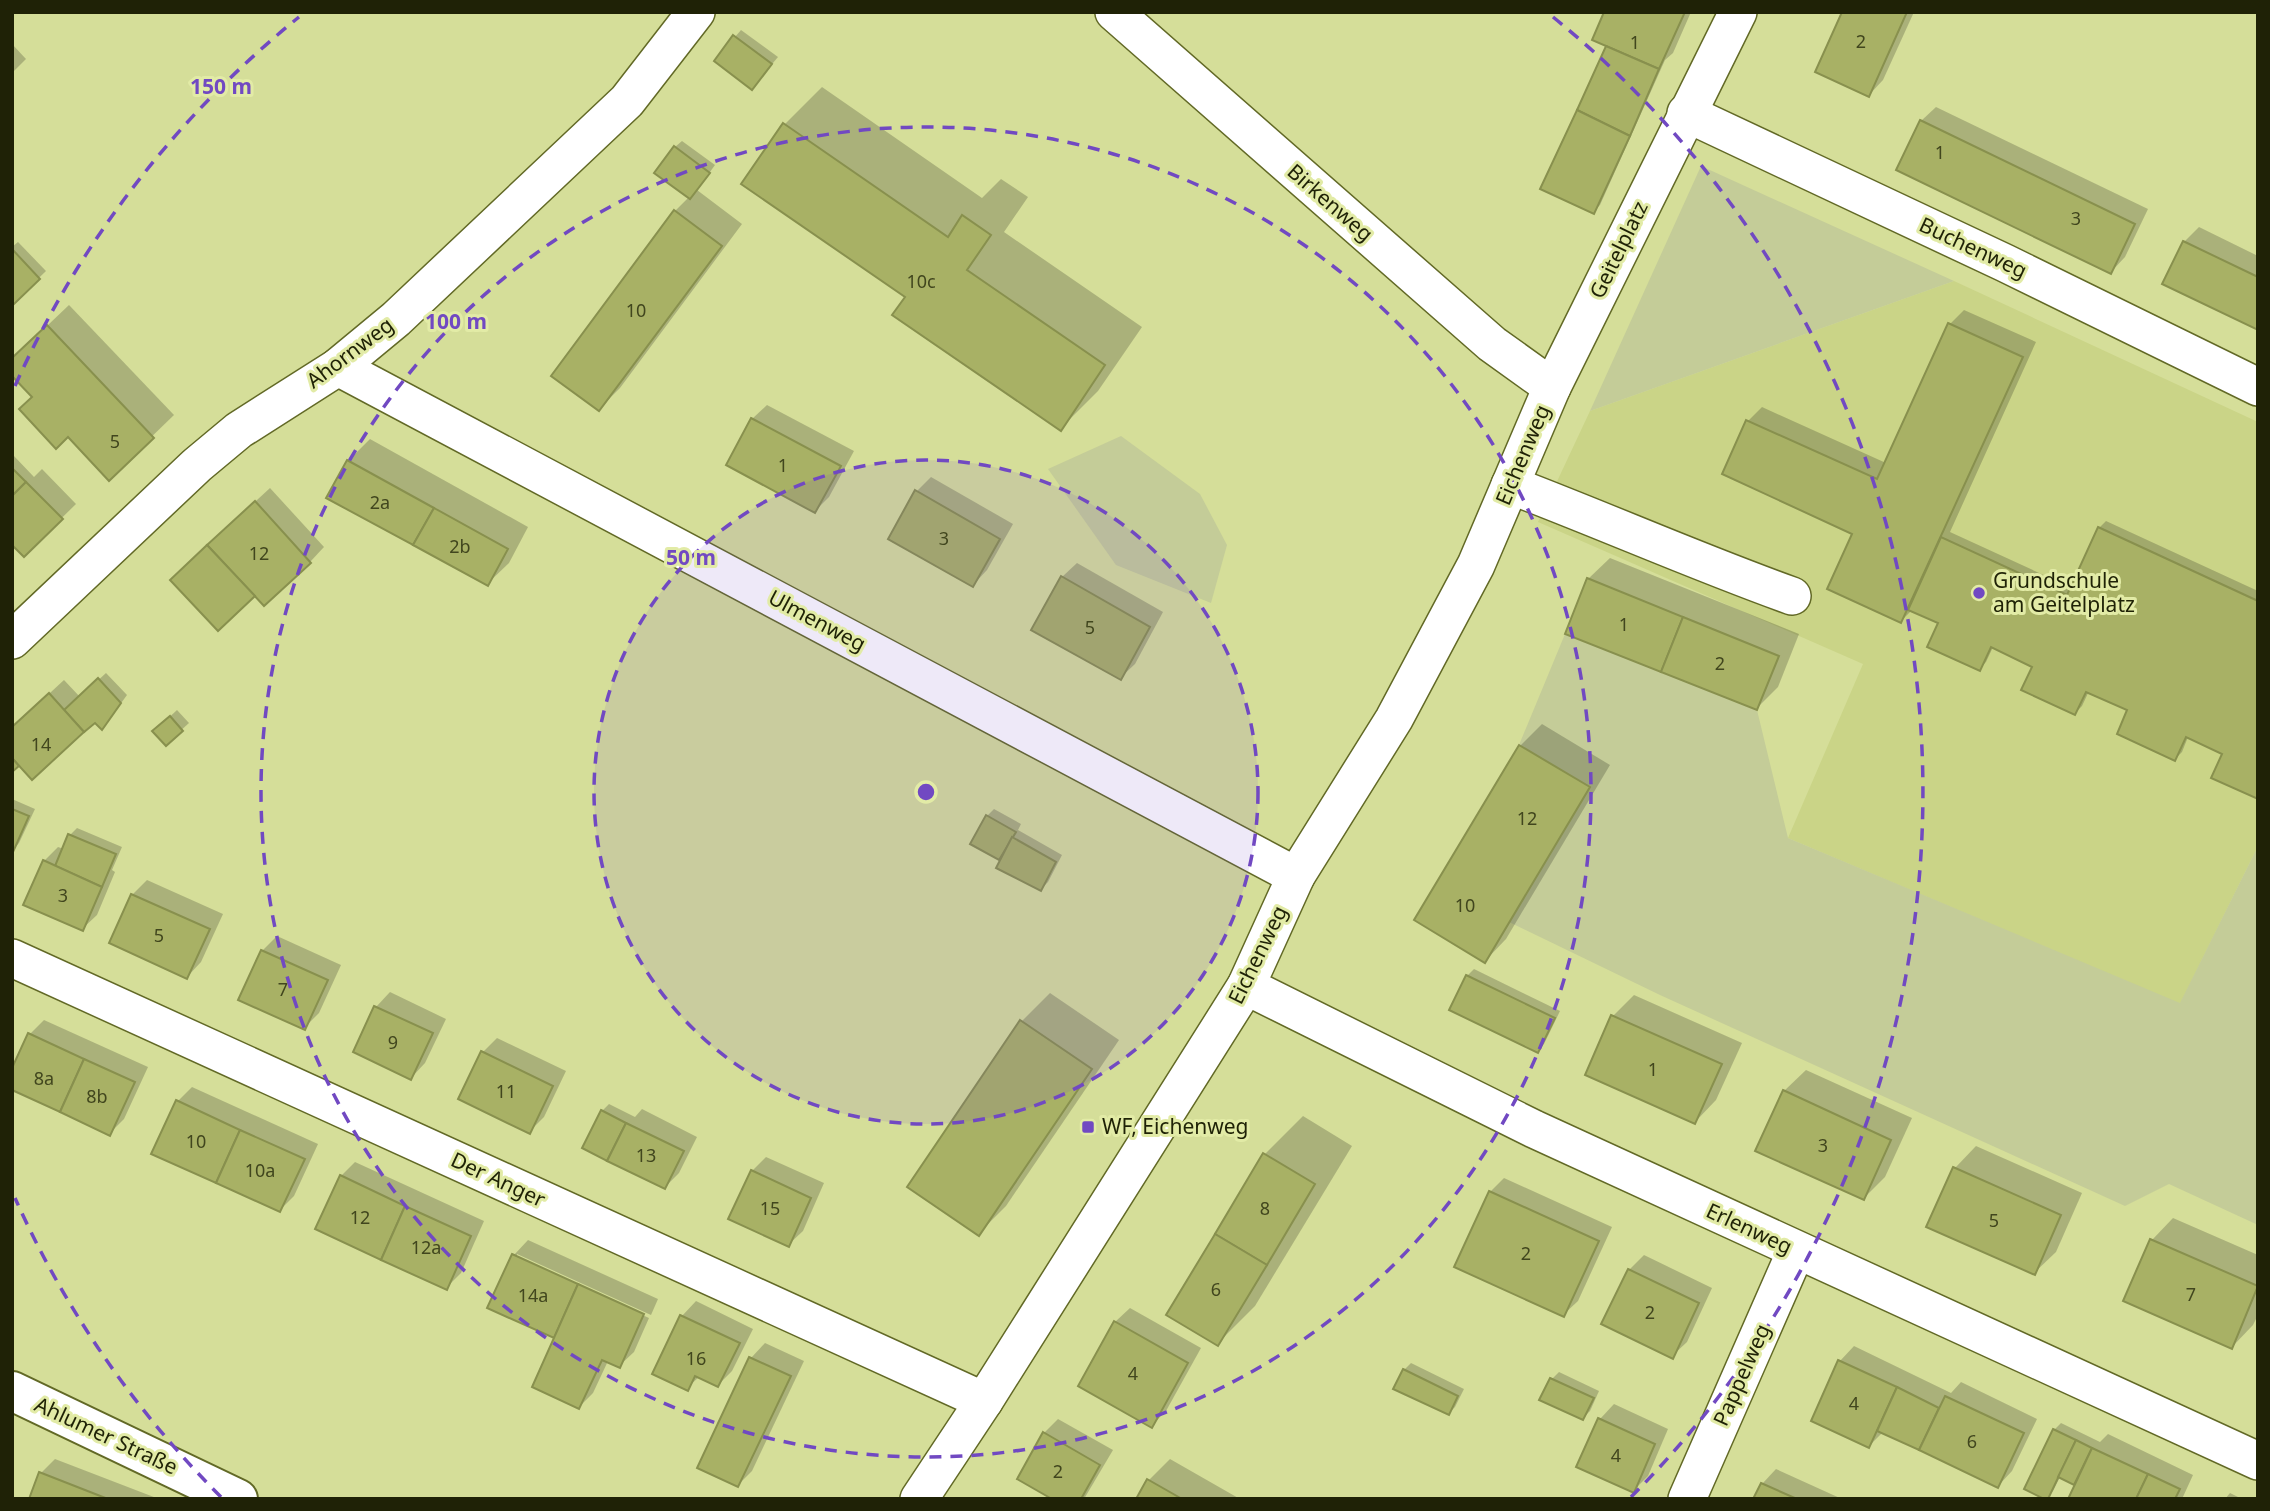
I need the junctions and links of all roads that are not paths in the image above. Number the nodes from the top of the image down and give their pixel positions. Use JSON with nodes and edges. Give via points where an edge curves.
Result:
{"nodes":[{"id":1,"x":696,"y":12,"type":"edge"},
{"id":2,"x":1114,"y":12,"type":"edge"},
{"id":3,"x":1738,"y":12,"type":"edge"},
{"id":4,"x":1686,"y":113,"type":"junction"},
{"id":5,"x":338,"y":367,"type":"junction"},
{"id":6,"x":1552,"y":387,"type":"junction"},
{"id":7,"x":2258,"y":387,"type":"edge"},
{"id":8,"x":1510,"y":485,"type":"junction"},
{"id":9,"x":1792,"y":596,"type":"dead end"},
{"id":10,"x":12,"y":640,"type":"edge"},
{"id":11,"x":1296,"y":876,"type":"junction"},
{"id":12,"x":12,"y":958,"type":"edge"},
{"id":13,"x":1246,"y":986,"type":"junction"},
{"id":14,"x":1796,"y":1251,"type":"junction"},
{"id":15,"x":12,"y":1391,"type":"edge"},
{"id":16,"x":984,"y":1402,"type":"junction"},
{"id":17,"x":2258,"y":1461,"type":"edge"},
{"id":18,"x":238,"y":1499,"type":"edge"},
{"id":19,"x":919,"y":1499,"type":"edge"},
{"id":20,"x":1687,"y":1499,"type":"edge"}],
"edges":[{"from":1,"to":5,"type":"street","name":"Ahornweg","via":[[626,101],[396,319]]},
{"from":2,"to":6,"type":"street","name":"Birkenweg","via":[[1492,344]]},
{"from":3,"to":4,"type":"street","name":"Geitelplatz"},
{"from":4,"to":6,"type":"street","name":"Geitelplatz"},
{"from":4,"to":7,"type":"street","name":"Buchenweg"},
{"from":5,"to":10,"type":"street","name":"Ahornweg","via":[[239,430],[197,465]]},
{"from":5,"to":11,"type":"street","name":"Ulmenweg"},
{"from":6,"to":8,"type":"street","name":"Eichenweg"},
{"from":8,"to":9,"type":"street"},
{"from":8,"to":11,"type":"street","name":"Eichenweg","via":[[1476,565],[1394,719]]},
{"from":11,"to":13,"type":"street","name":"Eichenweg"},
{"from":12,"to":16,"type":"street","name":"Der Anger"},
{"from":13,"to":14,"type":"street","name":"Erlenweg","via":[[1534,1129]]},
{"from":13,"to":16,"type":"street","name":"Eichenweg"},
{"from":14,"to":17,"type":"street","name":"Erlenweg"},
{"from":14,"to":20,"type":"street","name":"Pappelweg"},
{"from":15,"to":18,"type":"main road","name":"Ahlumer Straße"},
{"from":16,"to":19,"type":"street","name":"Eichenweg"}]}
